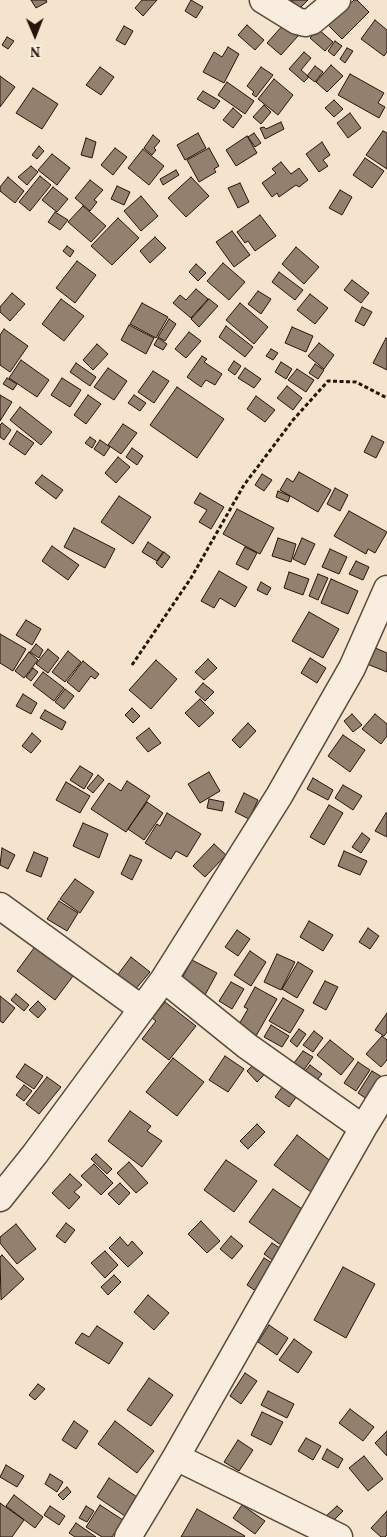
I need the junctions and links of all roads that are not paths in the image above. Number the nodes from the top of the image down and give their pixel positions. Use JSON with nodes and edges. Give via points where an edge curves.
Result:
{"nodes":[{"id":1,"x":263,"y":0,"type":"edge"},
{"id":2,"x":338,"y":0,"type":"edge"},
{"id":3,"x":387,"y":589,"type":"edge"},
{"id":4,"x":0,"y":906,"type":"edge"},
{"id":5,"x":164,"y":979,"type":"junction"},
{"id":6,"x":142,"y":1009,"type":"junction"},
{"id":7,"x":387,"y":1089,"type":"edge"},
{"id":8,"x":363,"y":1128,"type":"junction"},
{"id":9,"x":0,"y":1198,"type":"edge"},
{"id":10,"x":176,"y":1457,"type":"junction"},
{"id":11,"x":128,"y":1537,"type":"edge"},
{"id":12,"x":339,"y":1537,"type":"edge"}],
"edges":[{"from":1,"to":2,"type":"street","via":[[305,24]]},
{"from":3,"to":5,"type":"street","via":[[352,668],[278,796]]},
{"from":4,"to":6,"type":"street"},
{"from":5,"to":6,"type":"street"},
{"from":5,"to":8,"type":"street","via":[[246,1046]]},
{"from":6,"to":9,"type":"street"},
{"from":7,"to":8,"type":"street"},
{"from":8,"to":10,"type":"street"},
{"from":10,"to":11,"type":"street"},
{"from":10,"to":12,"type":"street"}]}
